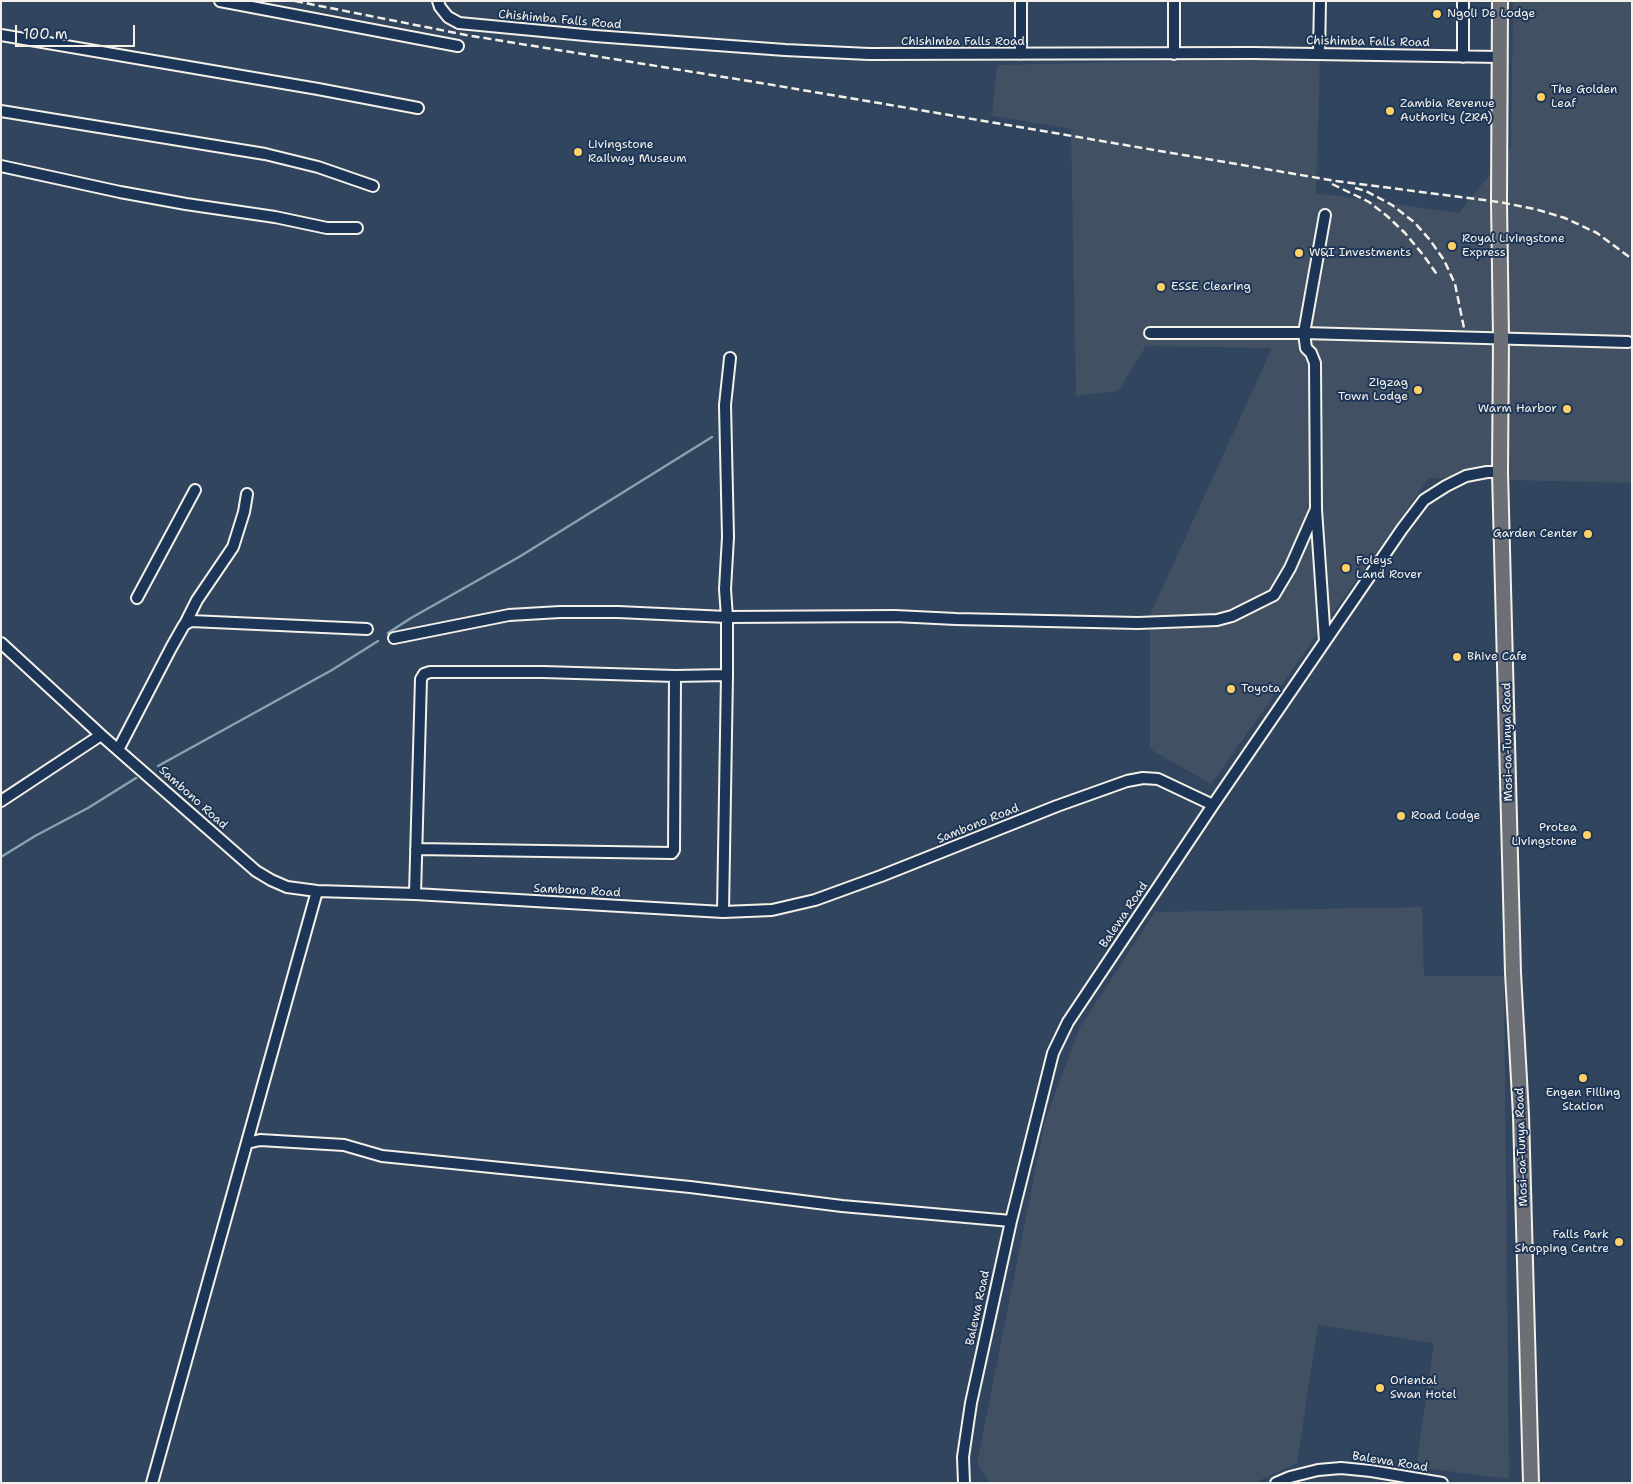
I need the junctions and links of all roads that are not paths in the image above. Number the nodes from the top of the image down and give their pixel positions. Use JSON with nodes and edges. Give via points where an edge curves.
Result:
{"nodes":[{"id":1,"x":220,"y":1,"type":"edge"},
{"id":2,"x":438,"y":1,"type":"edge"},
{"id":3,"x":1021,"y":1,"type":"edge"},
{"id":4,"x":1174,"y":1,"type":"edge"},
{"id":5,"x":1320,"y":1,"type":"edge"},
{"id":6,"x":1463,"y":1,"type":"edge"},
{"id":7,"x":1500,"y":1,"type":"edge"},
{"id":8,"x":1,"y":35,"type":"edge"},
{"id":9,"x":458,"y":46,"type":"dead end"},
{"id":10,"x":1021,"y":54,"type":"junction"},
{"id":11,"x":1174,"y":54,"type":"junction"},
{"id":12,"x":1319,"y":54,"type":"junction"},
{"id":13,"x":1463,"y":57,"type":"junction"},
{"id":14,"x":1500,"y":57,"type":"junction"},
{"id":15,"x":418,"y":108,"type":"dead end"},
{"id":16,"x":1,"y":111,"type":"edge"},
{"id":17,"x":1,"y":166,"type":"edge"},
{"id":18,"x":373,"y":186,"type":"dead end"},
{"id":19,"x":1325,"y":215,"type":"dead end"},
{"id":20,"x":357,"y":228,"type":"dead end"},
{"id":21,"x":1150,"y":333,"type":"dead end"},
{"id":22,"x":1304,"y":333,"type":"junction"},
{"id":23,"x":1501,"y":338,"type":"junction"},
{"id":24,"x":1628,"y":342,"type":"dead end"},
{"id":25,"x":730,"y":358,"type":"dead end"},
{"id":26,"x":1500,"y":472,"type":"junction"},
{"id":27,"x":195,"y":490,"type":"dead end"},
{"id":28,"x":247,"y":494,"type":"dead end"},
{"id":29,"x":1316,"y":509,"type":"junction"},
{"id":30,"x":137,"y":598,"type":"dead end"},
{"id":31,"x":727,"y":617,"type":"junction"},
{"id":32,"x":184,"y":625,"type":"junction"},
{"id":33,"x":367,"y":629,"type":"dead end"},
{"id":34,"x":394,"y":638,"type":"dead end"},
{"id":35,"x":1325,"y":641,"type":"junction"},
{"id":36,"x":1,"y":643,"type":"edge"},
{"id":37,"x":727,"y":675,"type":"junction"},
{"id":38,"x":675,"y":676,"type":"junction"},
{"id":39,"x":100,"y":735,"type":"junction"},
{"id":40,"x":118,"y":750,"type":"junction"},
{"id":41,"x":1,"y":801,"type":"edge"},
{"id":42,"x":1213,"y":805,"type":"junction"},
{"id":43,"x":416,"y":849,"type":"junction"},
{"id":44,"x":317,"y":891,"type":"junction"},
{"id":45,"x":415,"y":894,"type":"junction"},
{"id":46,"x":722,"y":912,"type":"junction"},
{"id":47,"x":247,"y":1143,"type":"junction"},
{"id":48,"x":1010,"y":1221,"type":"junction"},
{"id":49,"x":152,"y":1483,"type":"edge"},
{"id":50,"x":964,"y":1483,"type":"edge"},
{"id":51,"x":1276,"y":1483,"type":"edge"},
{"id":52,"x":1442,"y":1483,"type":"edge"},
{"id":53,"x":1531,"y":1483,"type":"edge"}],
"edges":[{"from":1,"to":9,"type":"street"},
{"from":2,"to":10,"type":"street","name":"Chishimba Falls Road","via":[[448,17],[474,25],[785,50],[870,54]]},
{"from":3,"to":10,"type":"street"},
{"from":4,"to":11,"type":"street"},
{"from":5,"to":12,"type":"street"},
{"from":6,"to":13,"type":"street"},
{"from":7,"to":14,"type":"highway","name":"Mosi-oa-Tunya Road"},
{"from":8,"to":15,"type":"street"},
{"from":10,"to":11,"type":"street","name":"Chishimba Falls Road"},
{"from":11,"to":12,"type":"street","name":"Chishimba Falls Road"},
{"from":12,"to":13,"type":"street","name":"Chishimba Falls Road"},
{"from":13,"to":14,"type":"street","name":"Chishimba Falls Road"},
{"from":14,"to":23,"type":"highway","name":"Mosi-oa-Tunya Road"},
{"from":16,"to":18,"type":"street","via":[[266,154]]},
{"from":17,"to":20,"type":"street","via":[[186,204],[328,228]]},
{"from":19,"to":22,"type":"street"},
{"from":21,"to":22,"type":"street"},
{"from":22,"to":23,"type":"street"},
{"from":22,"to":29,"type":"street","via":[[1306,348],[1315,363]]},
{"from":23,"to":24,"type":"street"},
{"from":23,"to":26,"type":"highway","name":"Mosi-oa-Tunya Road"},
{"from":25,"to":31,"type":"street","via":[[725,404]]},
{"from":26,"to":35,"type":"street","name":"Balewa Road","via":[[1466,476],[1424,500]]},
{"from":26,"to":53,"type":"highway","name":"Mosi-oa-Tunya Road"},
{"from":27,"to":30,"type":"street"},
{"from":28,"to":32,"type":"street","via":[[232,547]]},
{"from":29,"to":31,"type":"street","via":[[1290,568],[1274,595],[1218,620],[1138,623],[895,616]]},
{"from":29,"to":35,"type":"street"},
{"from":31,"to":34,"type":"street","via":[[618,612],[526,613]]},
{"from":31,"to":37,"type":"street"},
{"from":32,"to":33,"type":"street","via":[[200,620]]},
{"from":32,"to":40,"type":"street"},
{"from":35,"to":42,"type":"street","name":"Balewa Road"},
{"from":36,"to":39,"type":"street","name":"Sambono Road"},
{"from":37,"to":38,"type":"street"},
{"from":37,"to":46,"type":"street"},
{"from":38,"to":43,"type":"street","via":[[544,672],[424,674],[421,679]]},
{"from":38,"to":43,"type":"street","via":[[672,852]]},
{"from":39,"to":40,"type":"street","name":"Sambono Road"},
{"from":39,"to":41,"type":"street"},
{"from":40,"to":44,"type":"street","name":"Sambono Road","via":[[256,870],[287,887]]},
{"from":42,"to":46,"type":"street","name":"Sambono Road","via":[[1158,779],[1127,781],[815,900],[772,910]]},
{"from":42,"to":48,"type":"street","name":"Balewa Road","via":[[1068,1022],[1053,1053]]},
{"from":43,"to":45,"type":"street"},
{"from":44,"to":45,"type":"street","name":"Sambono Road"},
{"from":44,"to":47,"type":"street"},
{"from":45,"to":46,"type":"street","name":"Sambono Road"},
{"from":47,"to":48,"type":"street","via":[[260,1140],[344,1145],[382,1156]]},
{"from":47,"to":49,"type":"street"},
{"from":48,"to":50,"type":"street","name":"Balewa Road","via":[[970,1404],[963,1457]]},
{"from":51,"to":52,"type":"street","name":"Balewa Road","via":[[1318,1470],[1341,1468]]}]}
